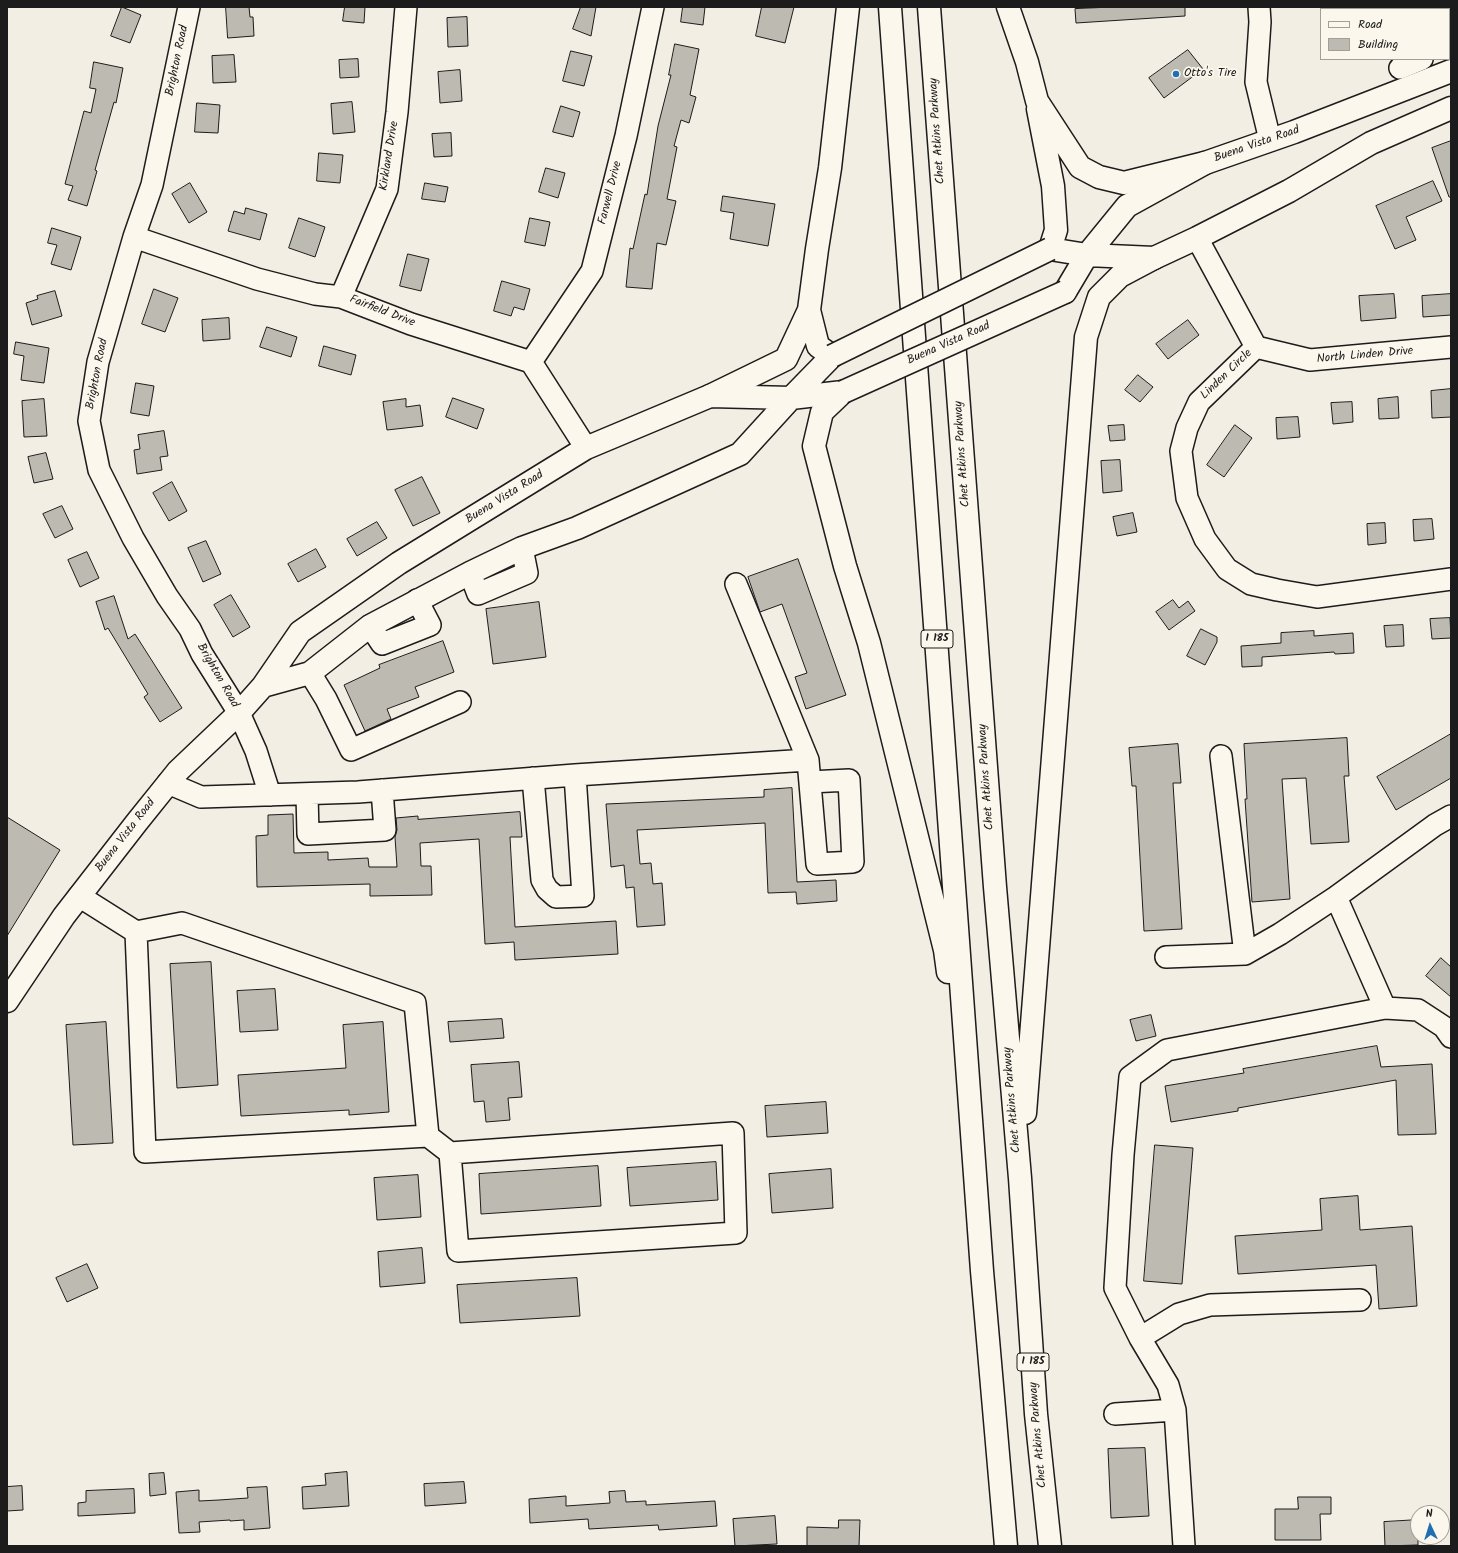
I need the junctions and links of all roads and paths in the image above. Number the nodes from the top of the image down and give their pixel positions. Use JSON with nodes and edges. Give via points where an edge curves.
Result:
{"nodes":[{"id":1,"x":189,"y":7,"type":"edge"},
{"id":2,"x":406,"y":7,"type":"edge"},
{"id":3,"x":653,"y":7,"type":"edge"},
{"id":4,"x":848,"y":7,"type":"edge"},
{"id":5,"x":890,"y":7,"type":"edge"},
{"id":6,"x":929,"y":7,"type":"edge"},
{"id":7,"x":1008,"y":7,"type":"edge"},
{"id":8,"x":1259,"y":7,"type":"edge"},
{"id":9,"x":1420,"y":60,"type":"edge"},
{"id":10,"x":1400,"y":68,"type":"dead end"},
{"id":11,"x":1451,"y":71,"type":"edge"},
{"id":12,"x":1037,"y":101,"type":"junction"},
{"id":13,"x":1451,"y":108,"type":"edge"},
{"id":14,"x":1270,"y":140,"type":"junction"},
{"id":15,"x":1205,"y":163,"type":"junction"},
{"id":16,"x":134,"y":237,"type":"junction"},
{"id":17,"x":1197,"y":238,"type":"junction"},
{"id":18,"x":1050,"y":249,"type":"junction"},
{"id":19,"x":1087,"y":255,"type":"junction"},
{"id":20,"x":1154,"y":258,"type":"junction"},
{"id":21,"x":341,"y":297,"type":"junction"},
{"id":22,"x":809,"y":310,"type":"junction"},
{"id":23,"x":1256,"y":347,"type":"junction"},
{"id":24,"x":1451,"y":347,"type":"edge"},
{"id":25,"x":832,"y":356,"type":"junction"},
{"id":26,"x":531,"y":362,"type":"junction"},
{"id":27,"x":843,"y":392,"type":"junction"},
{"id":28,"x":710,"y":396,"type":"junction"},
{"id":29,"x":790,"y":398,"type":"junction"},
{"id":30,"x":586,"y":448,"type":"junction"},
{"id":31,"x":1451,"y":579,"type":"edge"},
{"id":32,"x":736,"y":584,"type":"dead end"},
{"id":33,"x":310,"y":673,"type":"junction"},
{"id":34,"x":263,"y":686,"type":"junction"},
{"id":35,"x":460,"y":702,"type":"dead end"},
{"id":36,"x":238,"y":713,"type":"junction"},
{"id":37,"x":1221,"y":756,"type":"dead end"},
{"id":38,"x":808,"y":760,"type":"junction"},
{"id":39,"x":575,"y":775,"type":"junction"},
{"id":40,"x":533,"y":778,"type":"junction"},
{"id":41,"x":810,"y":782,"type":"dead end"},
{"id":42,"x":168,"y":783,"type":"junction"},
{"id":43,"x":382,"y":790,"type":"junction"},
{"id":44,"x":307,"y":794,"type":"junction"},
{"id":45,"x":270,"y":795,"type":"junction"},
{"id":46,"x":1451,"y":816,"type":"edge"},
{"id":47,"x":79,"y":896,"type":"junction"},
{"id":48,"x":1336,"y":897,"type":"junction"},
{"id":49,"x":136,"y":932,"type":"junction"},
{"id":50,"x":1245,"y":954,"type":"junction"},
{"id":51,"x":1166,"y":957,"type":"dead end"},
{"id":52,"x":7,"y":1000,"type":"edge"},
{"id":53,"x":1385,"y":1008,"type":"junction"},
{"id":54,"x":1451,"y":1037,"type":"edge"},
{"id":55,"x":428,"y":1136,"type":"junction"},
{"id":56,"x":450,"y":1153,"type":"junction"},
{"id":57,"x":1020,"y":1178,"type":"junction"},
{"id":58,"x":979,"y":1211,"type":"junction"},
{"id":59,"x":1360,"y":1300,"type":"dead end"},
{"id":60,"x":1140,"y":1338,"type":"junction"},
{"id":61,"x":1175,"y":1410,"type":"junction"},
{"id":62,"x":1115,"y":1414,"type":"dead end"},
{"id":63,"x":1006,"y":1546,"type":"edge"},
{"id":64,"x":1050,"y":1546,"type":"edge"},
{"id":65,"x":1184,"y":1546,"type":"edge"}],
"edges":[{"from":1,"to":16,"type":"street","name":"Brighton Road","via":[[152,185]]},
{"from":2,"to":21,"type":"street","name":"Kirkland Drive","via":[[387,189]]},
{"from":3,"to":26,"type":"street","name":"Farwell Drive","via":[[626,136],[592,271]]},
{"from":4,"to":22,"type":"main road","via":[[830,168]]},
{"from":5,"to":58,"type":"main road","number":"I 185"},
{"from":6,"to":57,"type":"main road","name":"Chet Atkins Parkway","number":"I 185","via":[[995,887]]},
{"from":7,"to":12,"type":"main road"},
{"from":8,"to":14,"type":"street","via":[[1256,82]]},
{"from":9,"to":10,"type":"street"},
{"from":11,"to":14,"type":"main road","name":"Buena Vista Road"},
{"from":12,"to":15,"type":"main road","via":[[1080,167],[1099,177],[1124,183]]},
{"from":12,"to":18,"type":"main road","via":[[1053,186],[1056,230]]},
{"from":13,"to":17,"type":"main road","via":[[1372,143],[1289,191]]},
{"from":14,"to":15,"type":"main road","name":"Buena Vista Road"},
{"from":15,"to":19,"type":"main road","name":"Buena Vista Road","via":[[1127,206]]},
{"from":16,"to":21,"type":"street","name":"Fairfield Drive","via":[[257,279],[315,294]]},
{"from":16,"to":36,"type":"street","name":"Brighton Road","via":[[98,362],[89,421],[98,470],[144,557],[190,629]]},
{"from":17,"to":20,"type":"main road"},
{"from":17,"to":23,"type":"street","name":"Linden Circle"},
{"from":18,"to":19,"type":"main road"},
{"from":18,"to":25,"type":"main road","bridge":true},
{"from":19,"to":20,"type":"main road"},
{"from":19,"to":27,"type":"main road","name":"Buena Vista Road","bridge":true,"via":[[1065,292]]},
{"from":20,"to":57,"type":"main road","via":[[1120,276],[1099,297],[1086,336]]},
{"from":21,"to":26,"type":"street","name":"Fairfield Drive","via":[[411,324]]},
{"from":22,"to":25,"type":"main road","via":[[818,346]]},
{"from":22,"to":28,"type":"main road","via":[[786,359]]},
{"from":23,"to":24,"type":"street","name":"North Linden Drive","via":[[1310,360]]},
{"from":23,"to":31,"type":"street","name":"Linden Circle","via":[[1199,402],[1186,428],[1181,451],[1187,498],[1205,539],[1227,569],[1250,584],[1316,596]]},
{"from":25,"to":29,"type":"main road"},
{"from":26,"to":30,"type":"street"},
{"from":27,"to":29,"type":"main road","name":"Buena Vista Road"},
{"from":27,"to":58,"type":"main road","via":[[822,412],[814,446],[845,566],[869,643],[945,950]]},
{"from":28,"to":29,"type":"main road","name":"Buena Vista Road"},
{"from":28,"to":30,"type":"main road","name":"Buena Vista Road"},
{"from":29,"to":33,"type":"main road","via":[[740,454],[470,573],[370,626]]},
{"from":30,"to":34,"type":"main road","name":"Buena Vista Road","via":[[399,563],[300,632]]},
{"from":32,"to":38,"type":"street"},
{"from":33,"to":34,"type":"main road"},
{"from":33,"to":35,"type":"street","via":[[326,699],[350,750]]},
{"from":34,"to":36,"type":"main road","name":"Buena Vista Road"},
{"from":36,"to":42,"type":"main road","name":"Buena Vista Road"},
{"from":36,"to":45,"type":"street","name":"Brighton Road","via":[[256,751]]},
{"from":37,"to":50,"type":"street"},
{"from":38,"to":39,"type":"street"},
{"from":38,"to":41,"type":"street"},
{"from":39,"to":40,"type":"street"},
{"from":39,"to":40,"type":"street","via":[[583,896],[556,897],[542,880]]},
{"from":40,"to":43,"type":"street"},
{"from":42,"to":45,"type":"street","via":[[201,797]]},
{"from":42,"to":47,"type":"main road","name":"Buena Vista Road"},
{"from":43,"to":44,"type":"street"},
{"from":43,"to":44,"type":"street","via":[[385,830],[308,834]]},
{"from":44,"to":45,"type":"street"},
{"from":46,"to":48,"type":"street"},
{"from":47,"to":49,"type":"street"},
{"from":47,"to":52,"type":"main road","name":"Buena Vista Road"},
{"from":48,"to":50,"type":"street"},
{"from":48,"to":53,"type":"street"},
{"from":49,"to":55,"type":"street","via":[[182,924],[415,1003]]},
{"from":49,"to":55,"type":"street","via":[[145,1152]]},
{"from":50,"to":51,"type":"street"},
{"from":53,"to":54,"type":"street","via":[[1418,1010],[1444,1027]]},
{"from":53,"to":60,"type":"street","via":[[1167,1050],[1130,1077],[1115,1288]]},
{"from":55,"to":56,"type":"street"},
{"from":56,"to":56,"type":"street","via":[[458,1251],[736,1233],[733,1133]]},
{"from":57,"to":64,"type":"main road","name":"Chet Atkins Parkway","number":"I 185","via":[[1036,1414]]},
{"from":58,"to":63,"type":"main road","number":"I 185"},
{"from":59,"to":60,"type":"street","via":[[1210,1305],[1179,1314]]},
{"from":60,"to":61,"type":"street","via":[[1168,1385]]},
{"from":61,"to":62,"type":"street"},
{"from":61,"to":65,"type":"street"}]}
